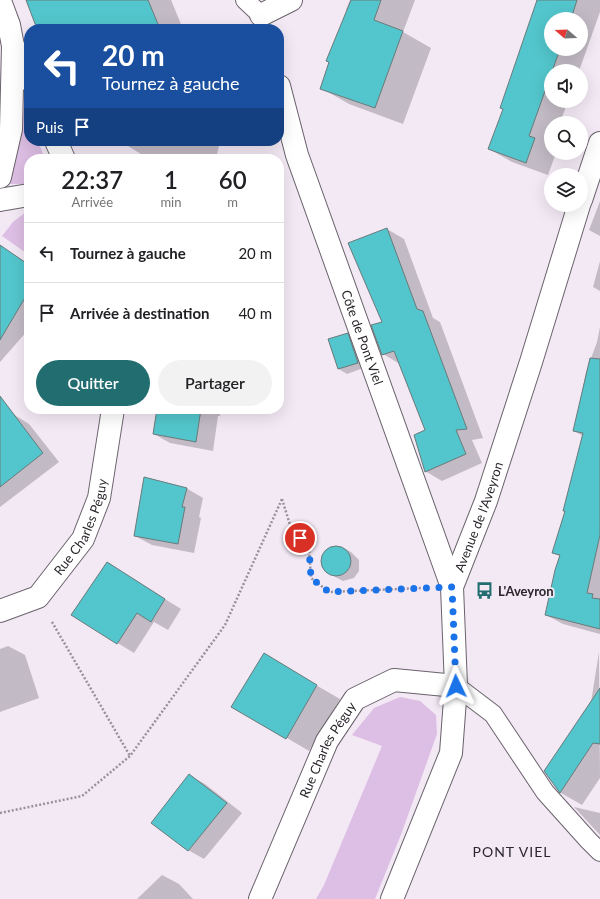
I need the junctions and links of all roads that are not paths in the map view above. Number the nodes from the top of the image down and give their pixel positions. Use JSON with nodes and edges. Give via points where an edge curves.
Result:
{"nodes":[{"id":1,"x":245,"y":0,"type":"edge"},
{"id":2,"x":291,"y":0,"type":"edge"},
{"id":3,"x":0,"y":1,"type":"edge"},
{"id":4,"x":261,"y":15,"type":"edge"},
{"id":5,"x":13,"y":46,"type":"junction"},
{"id":6,"x":24,"y":69,"type":"edge"},
{"id":7,"x":284,"y":104,"type":"edge"},
{"id":8,"x":600,"y":143,"type":"edge"},
{"id":9,"x":0,"y":177,"type":"edge"},
{"id":10,"x":588,"y":179,"type":"edge"},
{"id":11,"x":24,"y":197,"type":"edge"},
{"id":12,"x":0,"y":200,"type":"edge"},
{"id":13,"x":577,"y":212,"type":"edge"},
{"id":14,"x":112,"y":414,"type":"edge"},
{"id":15,"x":452,"y":587,"type":"junction"},
{"id":16,"x":0,"y":611,"type":"edge"},
{"id":17,"x":456,"y":686,"type":"junction"},
{"id":18,"x":600,"y":852,"type":"edge"},
{"id":19,"x":260,"y":899,"type":"edge"},
{"id":20,"x":392,"y":899,"type":"edge"}],
"edges":[{"from":1,"to":4,"type":"lane"},
{"from":2,"to":4,"type":"street"},
{"from":3,"to":5,"type":"street"},
{"from":5,"to":6,"type":"street"},
{"from":5,"to":9,"type":"street","via":[[11,129]]},
{"from":7,"to":15,"type":"street","name":"Côte de Pont Viel","via":[[302,169]]},
{"from":8,"to":10,"type":"street"},
{"from":11,"to":12,"type":"street"},
{"from":13,"to":15,"type":"street","name":"Avenue de l'Aveyron","via":[[532,362],[486,501]]},
{"from":14,"to":16,"type":"street","name":"Rue Charles Péguy","via":[[99,498],[82,539],[38,597]]},
{"from":15,"to":17,"type":"street","name":"Avenue de l'Aveyron"},
{"from":17,"to":18,"type":"lane","via":[[493,714],[545,792]]},
{"from":17,"to":19,"type":"street","name":"Rue Charles Péguy","via":[[394,680],[355,699],[327,741]]},
{"from":17,"to":20,"type":"street","name":"Avenue de l'Aveyron","via":[[451,753]]}]}
